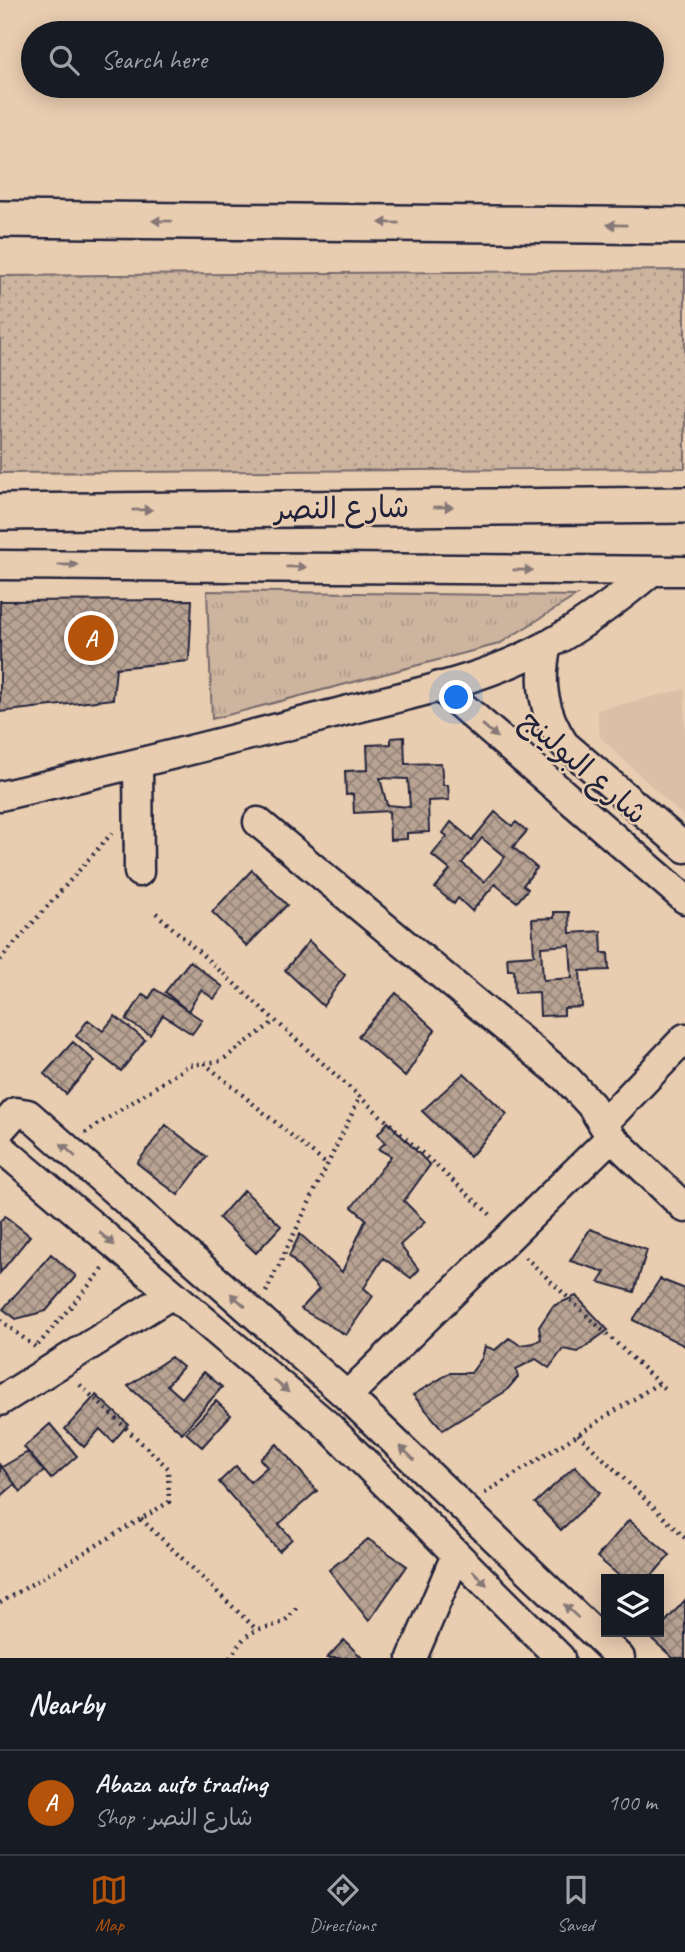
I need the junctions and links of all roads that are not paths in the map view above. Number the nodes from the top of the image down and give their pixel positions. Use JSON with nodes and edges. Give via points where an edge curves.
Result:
{"nodes":[{"id":1,"x":0,"y":219,"type":"edge"},
{"id":2,"x":685,"y":226,"type":"edge"},
{"id":3,"x":685,"y":505,"type":"edge"},
{"id":4,"x":0,"y":512,"type":"edge"},
{"id":5,"x":0,"y":565,"type":"edge"},
{"id":6,"x":652,"y":571,"type":"junction"},
{"id":7,"x":685,"y":571,"type":"edge"},
{"id":8,"x":547,"y":645,"type":"junction"},
{"id":9,"x":439,"y":686,"type":"junction"},
{"id":10,"x":138,"y":765,"type":"junction"},
{"id":11,"x":0,"y":796,"type":"edge"},
{"id":12,"x":258,"y":822,"type":"dead end"},
{"id":13,"x":685,"y":848,"type":"edge"},
{"id":14,"x":139,"y":872,"type":"dead end"},
{"id":15,"x":685,"y":899,"type":"edge"},
{"id":16,"x":685,"y":1038,"type":"edge"},
{"id":17,"x":0,"y":1130,"type":"edge"},
{"id":18,"x":607,"y":1130,"type":"junction"},
{"id":19,"x":0,"y":1147,"type":"edge"},
{"id":20,"x":685,"y":1208,"type":"edge"},
{"id":21,"x":172,"y":1294,"type":"junction"},
{"id":22,"x":347,"y":1396,"type":"junction"},
{"id":23,"x":0,"y":1401,"type":"edge"},
{"id":24,"x":456,"y":1555,"type":"junction"},
{"id":25,"x":412,"y":1658,"type":"edge"},
{"id":26,"x":560,"y":1658,"type":"edge"},
{"id":27,"x":620,"y":1658,"type":"edge"}],
"edges":[{"from":2,"to":1,"type":"main road","one_way":true},
{"from":4,"to":3,"type":"main road","name":"شارع النصر","one_way":true},
{"from":5,"to":6,"type":"street","one_way":true},
{"from":6,"to":7,"type":"street"},
{"from":6,"to":8,"type":"street"},
{"from":8,"to":9,"type":"street"},
{"from":8,"to":13,"type":"street","name":"شارع البولينج","via":[[542,664],[544,703],[564,744]]},
{"from":9,"to":10,"type":"street"},
{"from":9,"to":15,"type":"street","name":"شارع البولينج","one_way":true},
{"from":10,"to":11,"type":"street"},
{"from":10,"to":14,"type":"street"},
{"from":12,"to":18,"type":"street","via":[[566,1078]]},
{"from":16,"to":18,"type":"street"},
{"from":22,"to":17,"type":"street","one_way":true,"via":[[28,1114],[16,1112]]},
{"from":18,"to":20,"type":"street"},
{"from":18,"to":22,"type":"street","via":[[509,1237]]},
{"from":19,"to":21,"type":"street","one_way":true},
{"from":21,"to":23,"type":"street"},
{"from":21,"to":24,"type":"street","one_way":true,"via":[[327,1425]]},
{"from":27,"to":22,"type":"street","one_way":true},
{"from":24,"to":25,"type":"street"},
{"from":24,"to":26,"type":"street","one_way":true}]}
